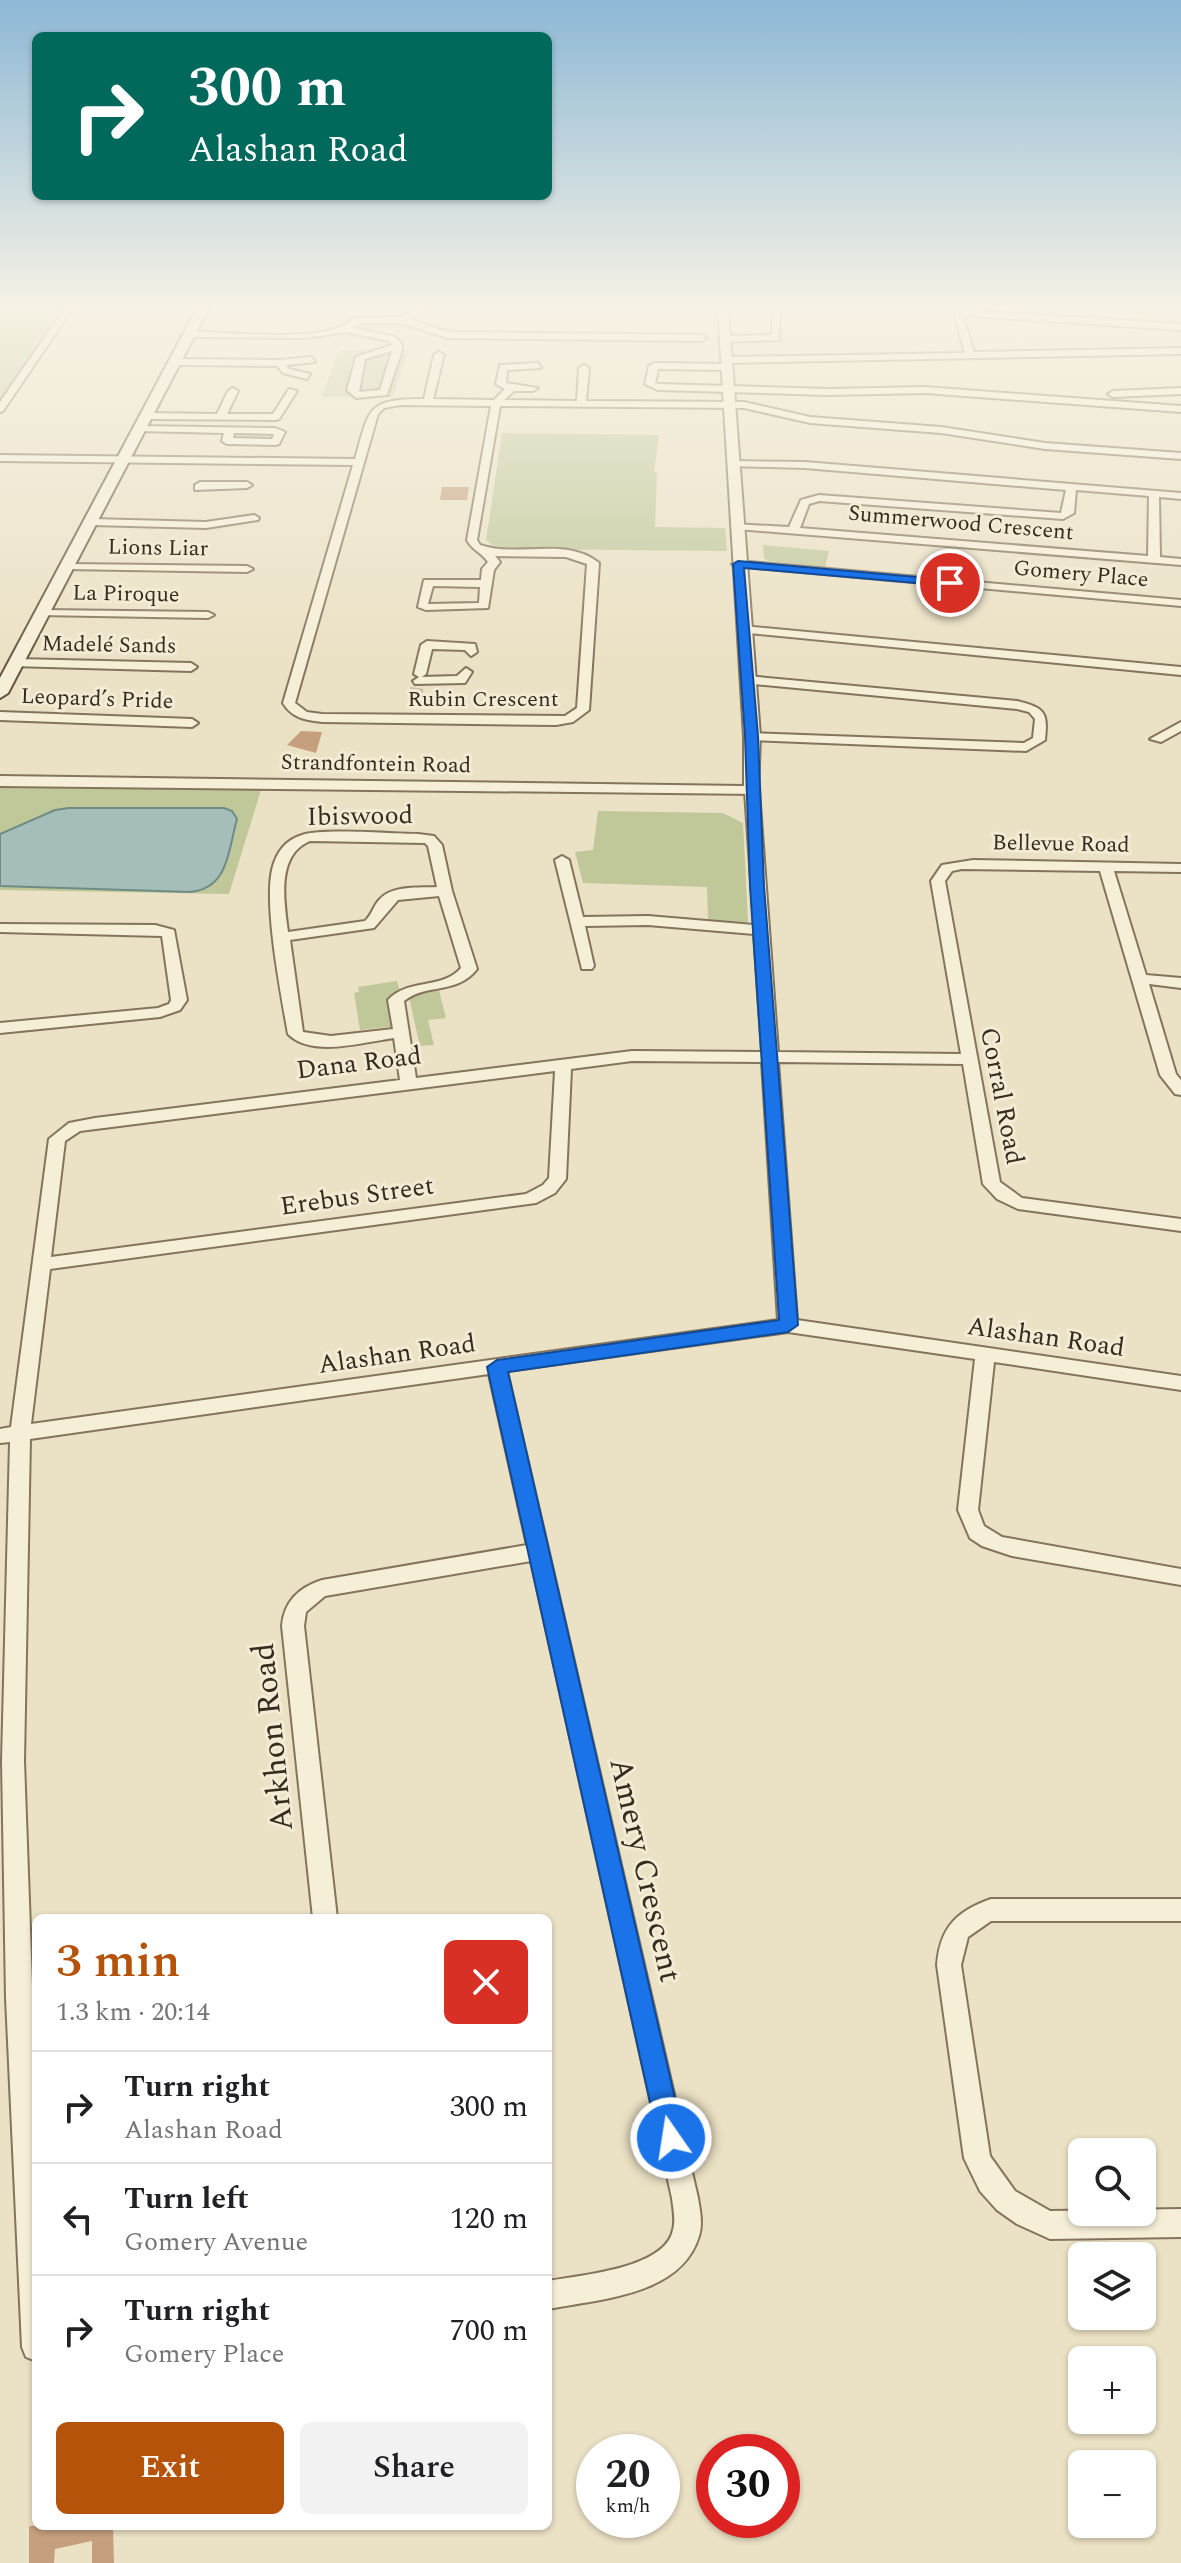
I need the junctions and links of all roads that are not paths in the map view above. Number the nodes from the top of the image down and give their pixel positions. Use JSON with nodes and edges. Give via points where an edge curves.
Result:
{"nodes":[{"id":1,"x":141,"y":428,"type":"edge"},
{"id":2,"x":198,"y":428,"type":"edge"},
{"id":3,"x":369,"y":428,"type":"edge"},
{"id":4,"x":492,"y":428,"type":"edge"},
{"id":5,"x":731,"y":428,"type":"edge"},
{"id":6,"x":910,"y":428,"type":"edge"},
{"id":7,"x":230,"y":431,"type":"dead end"},
{"id":8,"x":1181,"y":456,"type":"edge"},
{"id":9,"x":0,"y":458,"type":"edge"},
{"id":10,"x":125,"y":459,"type":"junction"},
{"id":11,"x":257,"y":461,"type":"junction"},
{"id":12,"x":358,"y":462,"type":"junction"},
{"id":13,"x":734,"y":464,"type":"junction"},
{"id":14,"x":197,"y":484,"type":"dead end"},
{"id":15,"x":1071,"y":486,"type":"junction"},
{"id":16,"x":1154,"y":493,"type":"junction"},
{"id":17,"x":1181,"y":496,"type":"edge"},
{"id":18,"x":254,"y":518,"type":"dead end"},
{"id":19,"x":92,"y":522,"type":"junction"},
{"id":20,"x":206,"y":525,"type":"junction"},
{"id":21,"x":737,"y":526,"type":"junction"},
{"id":22,"x":794,"y":529,"type":"junction"},
{"id":23,"x":248,"y":534,"type":"dead end"},
{"id":24,"x":486,"y":551,"type":"junction"},
{"id":25,"x":1154,"y":560,"type":"junction"},
{"id":26,"x":1181,"y":562,"type":"edge"},
{"id":27,"x":738,"y":564,"type":"junction"},
{"id":28,"x":69,"y":567,"type":"junction"},
{"id":29,"x":247,"y":569,"type":"dead end"},
{"id":30,"x":486,"y":584,"type":"junction"},
{"id":31,"x":1181,"y":603,"type":"edge"},
{"id":32,"x":46,"y":612,"type":"junction"},
{"id":33,"x":208,"y":615,"type":"dead end"},
{"id":34,"x":743,"y":630,"type":"junction"},
{"id":35,"x":21,"y":664,"type":"junction"},
{"id":36,"x":191,"y":667,"type":"dead end"},
{"id":37,"x":1181,"y":671,"type":"edge"},
{"id":38,"x":747,"y":680,"type":"junction"},
{"id":39,"x":417,"y":689,"type":"junction"},
{"id":40,"x":0,"y":693,"type":"edge"},
{"id":41,"x":0,"y":714,"type":"edge"},
{"id":42,"x":410,"y":720,"type":"junction"},
{"id":43,"x":192,"y":723,"type":"dead end"},
{"id":44,"x":1181,"y":726,"type":"edge"},
{"id":45,"x":752,"y":736,"type":"junction"},
{"id":46,"x":1156,"y":739,"type":"dead end"},
{"id":47,"x":0,"y":781,"type":"edge"},
{"id":48,"x":752,"y":791,"type":"junction"},
{"id":49,"x":562,"y":860,"type":"dead end"},
{"id":50,"x":1106,"y":866,"type":"junction"},
{"id":51,"x":1181,"y":868,"type":"edge"},
{"id":52,"x":942,"y":871,"type":"joint"},
{"id":53,"x":445,"y":891,"type":"junction"},
{"id":54,"x":578,"y":922,"type":"junction"},
{"id":55,"x":0,"y":928,"type":"edge"},
{"id":56,"x":761,"y":930,"type":"junction"},
{"id":57,"x":282,"y":937,"type":"junction"},
{"id":58,"x":587,"y":966,"type":"dead end"},
{"id":59,"x":1139,"y":979,"type":"junction"},
{"id":60,"x":1181,"y":983,"type":"edge"},
{"id":61,"x":0,"y":1028,"type":"edge"},
{"id":62,"x":400,"y":1033,"type":"junction"},
{"id":63,"x":769,"y":1056,"type":"junction"},
{"id":64,"x":968,"y":1059,"type":"junction"},
{"id":65,"x":563,"y":1065,"type":"junction"},
{"id":66,"x":409,"y":1083,"type":"junction"},
{"id":67,"x":1181,"y":1090,"type":"edge"},
{"id":68,"x":1181,"y":1225,"type":"edge"},
{"id":69,"x":44,"y":1264,"type":"junction"},
{"id":70,"x":788,"y":1325,"type":"junction"},
{"id":71,"x":985,"y":1354,"type":"junction"},
{"id":72,"x":497,"y":1367,"type":"junction"},
{"id":73,"x":1181,"y":1383,"type":"edge"},
{"id":74,"x":10,"y":1435,"type":"edge"},
{"id":75,"x":537,"y":1552,"type":"junction"},
{"id":76,"x":1181,"y":1577,"type":"edge"},
{"id":77,"x":1181,"y":1910,"type":"edge"},
{"id":78,"x":325,"y":1914,"type":"edge"},
{"id":79,"x":1181,"y":2223,"type":"edge"},
{"id":80,"x":32,"y":2269,"type":"edge"},
{"id":81,"x":552,"y":2294,"type":"edge"}],
"edges":[{"from":1,"to":10,"type":"main road"},
{"from":2,"to":7,"type":"street"},
{"from":3,"to":12,"type":"street","name":"Rubin Crescent"},
{"from":4,"to":24,"type":"street","via":[[472,540]]},
{"from":5,"to":13,"type":"street"},
{"from":6,"to":8,"type":"street","via":[[1045,446]]},
{"from":9,"to":10,"type":"street"},
{"from":10,"to":11,"type":"street"},
{"from":10,"to":19,"type":"main road"},
{"from":11,"to":12,"type":"street"},
{"from":11,"to":14,"type":"street","via":[[246,488]]},
{"from":12,"to":42,"type":"street","name":"Rubin Crescent","via":[[289,703],[295,712],[312,718]]},
{"from":13,"to":15,"type":"street","name":"Summerwood Crescent"},
{"from":13,"to":21,"type":"street"},
{"from":15,"to":16,"type":"street","name":"Summerwood Crescent"},
{"from":15,"to":22,"type":"street","via":[[1069,513],[1063,516],[819,498],[805,502]]},
{"from":16,"to":17,"type":"street","name":"Summerwood Crescent"},
{"from":16,"to":25,"type":"street"},
{"from":18,"to":20,"type":"street"},
{"from":19,"to":20,"type":"street"},
{"from":19,"to":28,"type":"main road"},
{"from":20,"to":23,"type":"street"},
{"from":21,"to":22,"type":"street","name":"Summerwood Crescent"},
{"from":21,"to":27,"type":"street"},
{"from":22,"to":25,"type":"street","name":"Summerwood Crescent"},
{"from":24,"to":30,"type":"street","via":[[494,562]]},
{"from":24,"to":42,"type":"street","name":"Rubin Crescent","via":[[570,555],[593,563],[583,710],[556,721]]},
{"from":25,"to":26,"type":"street","name":"Summerwood Crescent"},
{"from":27,"to":31,"type":"street","name":"Gomery Place"},
{"from":27,"to":34,"type":"street"},
{"from":28,"to":29,"type":"street","name":"Lions Liar"},
{"from":28,"to":32,"type":"main road"},
{"from":30,"to":30,"type":"street","via":[[483,606],[422,605],[428,582]]},
{"from":32,"to":33,"type":"street","name":"La Piroque"},
{"from":32,"to":35,"type":"main road"},
{"from":34,"to":37,"type":"street"},
{"from":34,"to":38,"type":"street"},
{"from":35,"to":36,"type":"street","name":"Madelé Sands"},
{"from":35,"to":40,"type":"main road"},
{"from":35,"to":41,"type":"main road"},
{"from":38,"to":45,"type":"street"},
{"from":38,"to":45,"type":"street","via":[[1017,705],[1033,709],[1041,719],[1039,740],[1026,747]]},
{"from":39,"to":39,"type":"street","via":[[461,680],[471,647],[427,645]]},
{"from":39,"to":42,"type":"street"},
{"from":41,"to":43,"type":"street","name":"Leopard’s Pride"},
{"from":44,"to":46,"type":"street"},
{"from":45,"to":48,"type":"street"},
{"from":47,"to":48,"type":"street","name":"Strandfontein Road"},
{"from":48,"to":56,"type":"street"},
{"from":49,"to":54,"type":"street"},
{"from":50,"to":51,"type":"street","name":"Bellevue Road"},
{"from":50,"to":52,"type":"street","name":"Bellevue Road","via":[[973,864]]},
{"from":50,"to":59,"type":"street"},
{"from":52,"to":64,"type":"street","name":"Corral Road","via":[[938,884]]},
{"from":53,"to":57,"type":"street","via":[[392,897],[369,925]]},
{"from":53,"to":57,"type":"street","name":"Ibiswood","via":[[429,839],[300,838],[287,849],[277,885]]},
{"from":53,"to":62,"type":"street","name":"Ibiswood","via":[[469,969],[458,980],[398,996]]},
{"from":54,"to":56,"type":"street","via":[[637,918]]},
{"from":54,"to":58,"type":"street"},
{"from":55,"to":61,"type":"street","via":[[163,930],[172,937],[179,1000],[160,1012]]},
{"from":56,"to":63,"type":"street"},
{"from":57,"to":62,"type":"street","name":"Ibiswood","via":[[299,1037],[325,1041]]},
{"from":59,"to":60,"type":"street"},
{"from":59,"to":67,"type":"street","via":[[1168,1075]]},
{"from":62,"to":66,"type":"street","name":"Ibiswood"},
{"from":63,"to":64,"type":"street","name":"Dana Road"},
{"from":63,"to":65,"type":"street","name":"Dana Road","via":[[644,1056]]},
{"from":63,"to":70,"type":"street"},
{"from":64,"to":68,"type":"street","name":"Corral Road","via":[[992,1184],[1003,1195],[1028,1205]]},
{"from":65,"to":66,"type":"street","name":"Dana Road"},
{"from":65,"to":69,"type":"street","name":"Erebus Street","via":[[557,1179],[530,1199]]},
{"from":66,"to":69,"type":"street","name":"Dana Road","via":[[95,1123],[66,1132],[54,1147]]},
{"from":69,"to":74,"type":"street","name":"Dana Road"},
{"from":70,"to":71,"type":"street","name":"Alashan Road"},
{"from":70,"to":72,"type":"street","name":"Alashan Road"},
{"from":71,"to":73,"type":"street","name":"Alashan Road"},
{"from":71,"to":76,"type":"street","via":[[968,1510],[975,1531],[991,1543],[1012,1548]]},
{"from":72,"to":74,"type":"street","name":"Alashan Road"},
{"from":72,"to":75,"type":"street","name":"Amery Crescent"},
{"from":74,"to":80,"type":"street","via":[[18,1998]]},
{"from":75,"to":78,"type":"street","name":"Arkhon Road","via":[[322,1588],[306,1596],[296,1610],[293,1626]]},
{"from":75,"to":81,"type":"street","name":"Amery Crescent","via":[[687,2223],[678,2251],[659,2269]]},
{"from":77,"to":79,"type":"street","via":[[991,1910],[958,1928],[949,1965],[977,2158],[1007,2202],[1050,2225]]}]}
